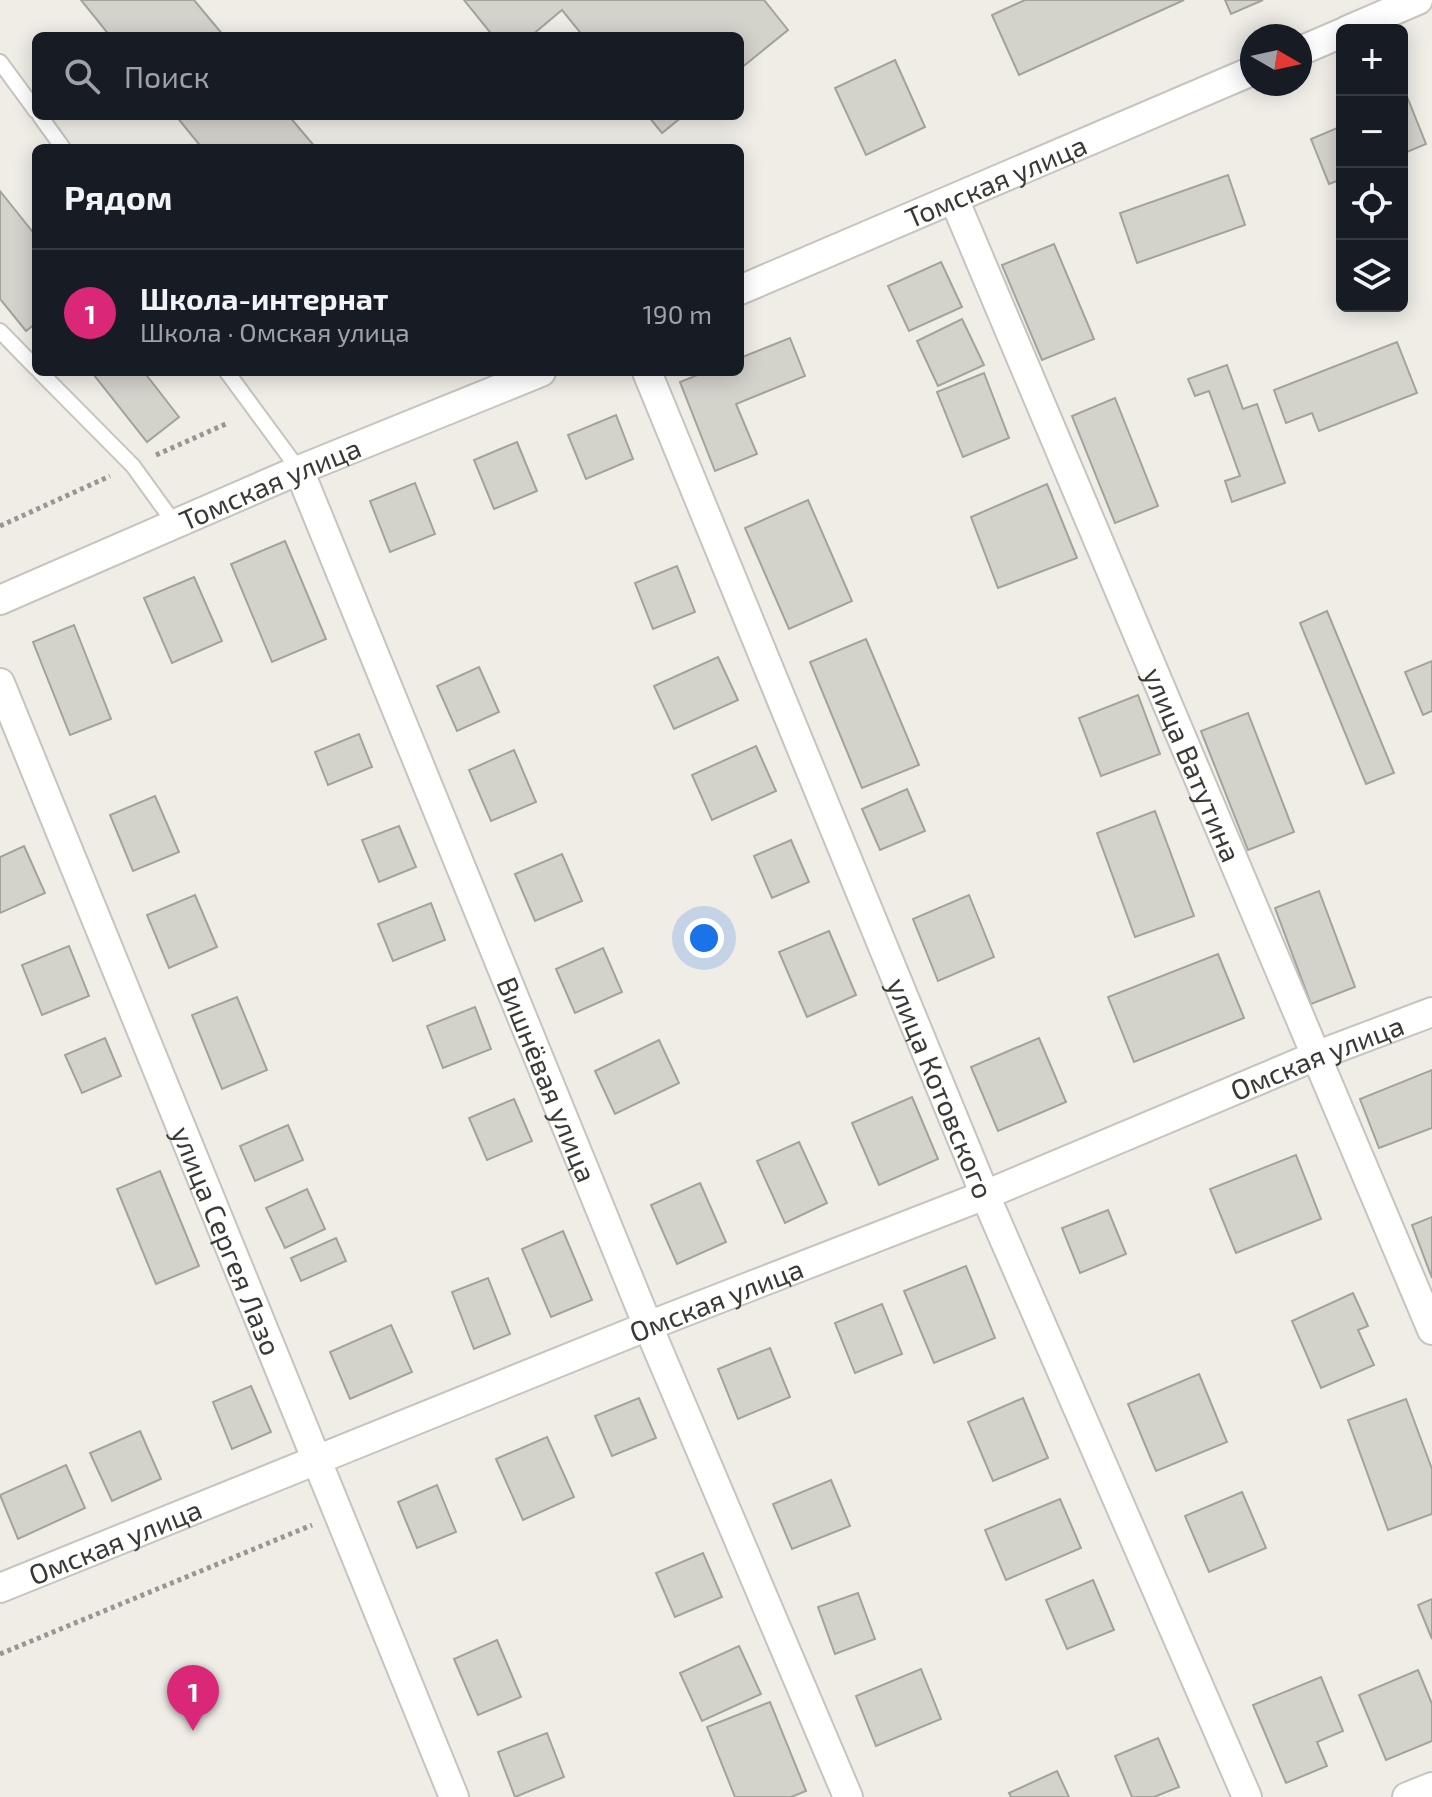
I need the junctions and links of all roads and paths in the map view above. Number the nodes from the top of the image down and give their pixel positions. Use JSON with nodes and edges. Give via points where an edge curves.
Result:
{"nodes":[{"id":1,"x":1418,"y":0,"type":"edge"},
{"id":2,"x":1426,"y":0,"type":"edge"},
{"id":3,"x":1432,"y":13,"type":"edge"},
{"id":4,"x":1362,"y":24,"type":"edge"},
{"id":5,"x":1336,"y":36,"type":"edge"},
{"id":6,"x":1312,"y":46,"type":"edge"},
{"id":7,"x":0,"y":62,"type":"edge"},
{"id":8,"x":1240,"y":76,"type":"edge"},
{"id":9,"x":32,"y":106,"type":"edge"},
{"id":10,"x":43,"y":120,"type":"edge"},
{"id":11,"x":60,"y":144,"type":"edge"},
{"id":12,"x":954,"y":199,"type":"junction"},
{"id":13,"x":744,"y":288,"type":"edge"},
{"id":14,"x":0,"y":331,"type":"edge"},
{"id":15,"x":32,"y":364,"type":"edge"},
{"id":16,"x":44,"y":376,"type":"edge"},
{"id":17,"x":230,"y":376,"type":"edge"},
{"id":18,"x":531,"y":376,"type":"edge"},
{"id":19,"x":649,"y":376,"type":"edge"},
{"id":20,"x":299,"y":470,"type":"junction"},
{"id":21,"x":175,"y":524,"type":"junction"},
{"id":22,"x":0,"y":600,"type":"edge"},
{"id":23,"x":0,"y":683,"type":"edge"},
{"id":24,"x":1432,"y":1012,"type":"edge"},
{"id":25,"x":1318,"y":1055,"type":"junction"},
{"id":26,"x":985,"y":1195,"type":"junction"},
{"id":27,"x":648,"y":1326,"type":"junction"},
{"id":28,"x":1432,"y":1330,"type":"edge"},
{"id":29,"x":317,"y":1461,"type":"junction"},
{"id":30,"x":339,"y":1514,"type":"junction"},
{"id":31,"x":3,"y":1578,"type":"edge"},
{"id":32,"x":0,"y":1654,"type":"edge"},
{"id":33,"x":1432,"y":1787,"type":"edge"},
{"id":34,"x":454,"y":1797,"type":"edge"},
{"id":35,"x":848,"y":1797,"type":"edge"},
{"id":36,"x":1247,"y":1797,"type":"edge"},
{"id":37,"x":1407,"y":1797,"type":"edge"}],
"edges":[{"from":1,"to":4,"type":"street"},
{"from":2,"to":3,"type":"street"},
{"from":5,"to":6,"type":"street"},
{"from":7,"to":9,"type":"lane"},
{"from":8,"to":12,"type":"street","name":"Томская улица"},
{"from":10,"to":11,"type":"lane"},
{"from":12,"to":13,"type":"street","name":"Томская улица"},
{"from":12,"to":25,"type":"street","name":"улица Ватутина"},
{"from":14,"to":15,"type":"lane"},
{"from":16,"to":21,"type":"lane","via":[[133,466]]},
{"from":17,"to":20,"type":"lane","name":"Вишнёвая улица"},
{"from":18,"to":20,"type":"street","name":"Томская улица"},
{"from":19,"to":26,"type":"street","name":"улица Котовского"},
{"from":20,"to":21,"type":"street","name":"Томская улица"},
{"from":20,"to":27,"type":"street","name":"Вишнёвая улица"},
{"from":21,"to":22,"type":"street","name":"Томская улица"},
{"from":23,"to":29,"type":"street","name":"улица Сергея Лазо"},
{"from":24,"to":25,"type":"street","name":"Омская улица"},
{"from":25,"to":26,"type":"street","name":"Омская улица"},
{"from":25,"to":28,"type":"street","name":"улица Ватутина"},
{"from":26,"to":27,"type":"street","name":"Омская улица"},
{"from":26,"to":36,"type":"street","name":"улица Котовского"},
{"from":27,"to":29,"type":"street","name":"Омская улица"},
{"from":27,"to":35,"type":"street","name":"Вишнёвая улица"},
{"from":29,"to":30,"type":"street","name":"улица Сергея Лазо"},
{"from":29,"to":31,"type":"street","name":"Омская улица"},
{"from":30,"to":32,"type":"path"},
{"from":30,"to":34,"type":"street","name":"улица Сергея Лазо"},
{"from":33,"to":37,"type":"street"}]}
